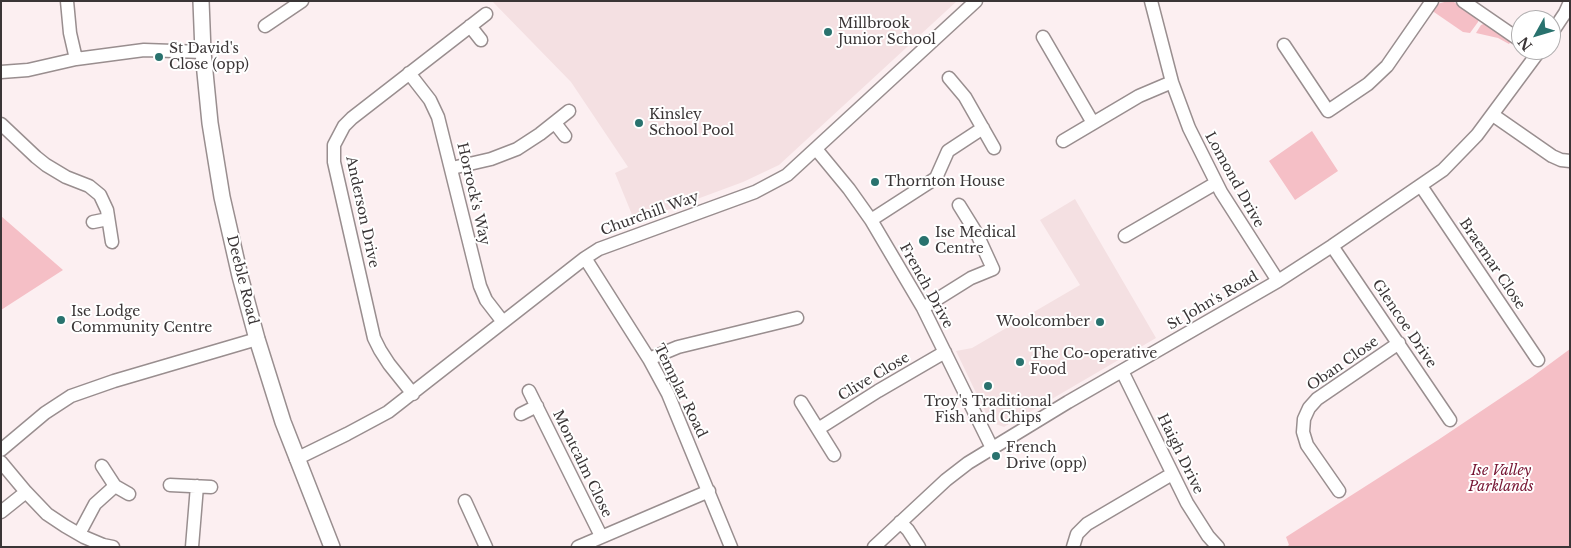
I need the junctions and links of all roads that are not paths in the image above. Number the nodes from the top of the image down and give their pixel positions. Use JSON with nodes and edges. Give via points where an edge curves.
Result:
{"nodes":[{"id":1,"x":67,"y":1,"type":"edge"},
{"id":2,"x":201,"y":1,"type":"edge"},
{"id":3,"x":302,"y":1,"type":"edge"},
{"id":4,"x":976,"y":1,"type":"edge"},
{"id":5,"x":1151,"y":1,"type":"edge"},
{"id":6,"x":1432,"y":1,"type":"edge"},
{"id":7,"x":1462,"y":1,"type":"edge"},
{"id":8,"x":1570,"y":2,"type":"edge"},
{"id":9,"x":486,"y":14,"type":"dead end"},
{"id":10,"x":1561,"y":18,"type":"edge"},
{"id":11,"x":265,"y":26,"type":"dead end"},
{"id":12,"x":470,"y":26,"type":"junction"},
{"id":13,"x":1511,"y":34,"type":"edge"},
{"id":14,"x":1044,"y":37,"type":"dead end"},
{"id":15,"x":481,"y":40,"type":"dead end"},
{"id":16,"x":1284,"y":45,"type":"dead end"},
{"id":17,"x":203,"y":52,"type":"junction"},
{"id":18,"x":76,"y":59,"type":"junction"},
{"id":19,"x":1531,"y":60,"type":"edge"},
{"id":20,"x":1,"y":72,"type":"edge"},
{"id":21,"x":409,"y":73,"type":"junction"},
{"id":22,"x":949,"y":78,"type":"dead end"},
{"id":23,"x":1172,"y":82,"type":"junction"},
{"id":24,"x":569,"y":110,"type":"dead end"},
{"id":25,"x":1493,"y":115,"type":"junction"},
{"id":26,"x":555,"y":123,"type":"junction"},
{"id":27,"x":1093,"y":123,"type":"junction"},
{"id":28,"x":1,"y":124,"type":"edge"},
{"id":29,"x":983,"y":128,"type":"junction"},
{"id":30,"x":565,"y":136,"type":"dead end"},
{"id":31,"x":1063,"y":140,"type":"dead end"},
{"id":32,"x":994,"y":148,"type":"dead end"},
{"id":33,"x":816,"y":150,"type":"junction"},
{"id":34,"x":1570,"y":161,"type":"edge"},
{"id":35,"x":452,"y":168,"type":"junction"},
{"id":36,"x":1216,"y":184,"type":"junction"},
{"id":37,"x":1420,"y":186,"type":"junction"},
{"id":38,"x":959,"y":205,"type":"dead end"},
{"id":39,"x":108,"y":220,"type":"junction"},
{"id":40,"x":872,"y":220,"type":"junction"},
{"id":41,"x":93,"y":222,"type":"dead end"},
{"id":42,"x":1125,"y":236,"type":"dead end"},
{"id":43,"x":112,"y":242,"type":"dead end"},
{"id":44,"x":1332,"y":246,"type":"junction"},
{"id":45,"x":585,"y":258,"type":"junction"},
{"id":46,"x":1278,"y":280,"type":"junction"},
{"id":47,"x":923,"y":308,"type":"junction"},
{"id":48,"x":797,"y":318,"type":"dead end"},
{"id":49,"x":504,"y":322,"type":"junction"},
{"id":50,"x":257,"y":339,"type":"junction"},
{"id":51,"x":1399,"y":343,"type":"junction"},
{"id":52,"x":946,"y":352,"type":"junction"},
{"id":53,"x":649,"y":359,"type":"junction"},
{"id":54,"x":1538,"y":360,"type":"dead end"},
{"id":55,"x":1122,"y":371,"type":"junction"},
{"id":56,"x":530,"y":391,"type":"dead end"},
{"id":57,"x":413,"y":394,"type":"junction"},
{"id":58,"x":801,"y":402,"type":"dead end"},
{"id":59,"x":537,"y":406,"type":"junction"},
{"id":60,"x":521,"y":414,"type":"dead end"},
{"id":61,"x":1450,"y":420,"type":"dead end"},
{"id":62,"x":818,"y":429,"type":"junction"},
{"id":63,"x":992,"y":448,"type":"junction"},
{"id":64,"x":1,"y":450,"type":"edge"},
{"id":65,"x":834,"y":455,"type":"dead end"},
{"id":66,"x":296,"y":459,"type":"junction"},
{"id":67,"x":1,"y":462,"type":"edge"},
{"id":68,"x":102,"y":466,"type":"dead end"},
{"id":69,"x":1172,"y":474,"type":"junction"},
{"id":70,"x":170,"y":485,"type":"dead end"},
{"id":71,"x":114,"y":486,"type":"junction"},
{"id":72,"x":197,"y":486,"type":"junction"},
{"id":73,"x":211,"y":487,"type":"dead end"},
{"id":74,"x":709,"y":491,"type":"junction"},
{"id":75,"x":1339,"y":491,"type":"dead end"},
{"id":76,"x":26,"y":492,"type":"junction"},
{"id":77,"x":129,"y":494,"type":"dead end"},
{"id":78,"x":465,"y":501,"type":"dead end"},
{"id":79,"x":1,"y":512,"type":"edge"},
{"id":80,"x":900,"y":522,"type":"junction"},
{"id":81,"x":79,"y":534,"type":"junction"},
{"id":82,"x":601,"y":536,"type":"junction"},
{"id":83,"x":113,"y":547,"type":"edge"},
{"id":84,"x":192,"y":547,"type":"edge"},
{"id":85,"x":332,"y":547,"type":"edge"},
{"id":86,"x":486,"y":547,"type":"edge"},
{"id":87,"x":578,"y":547,"type":"edge"},
{"id":88,"x":731,"y":547,"type":"edge"},
{"id":89,"x":874,"y":547,"type":"edge"},
{"id":90,"x":918,"y":547,"type":"edge"},
{"id":91,"x":1073,"y":547,"type":"edge"},
{"id":92,"x":1218,"y":547,"type":"edge"}],
"edges":[{"from":1,"to":18,"type":"street"},
{"from":2,"to":17,"type":"street","name":"Deeble Road"},
{"from":3,"to":11,"type":"street"},
{"from":4,"to":33,"type":"street","name":"Churchill Way"},
{"from":5,"to":23,"type":"street","name":"Lomond Drive"},
{"from":6,"to":16,"type":"street","via":[[1387,66],[1368,84],[1328,111]]},
{"from":7,"to":13,"type":"street"},
{"from":8,"to":10,"type":"street"},
{"from":9,"to":12,"type":"street","name":"Anderson Drive"},
{"from":12,"to":15,"type":"street"},
{"from":12,"to":21,"type":"street","name":"Anderson Drive"},
{"from":14,"to":27,"type":"street"},
{"from":17,"to":18,"type":"street","via":[[144,50]]},
{"from":17,"to":50,"type":"street","name":"Deeble Road","via":[[214,157]]},
{"from":18,"to":20,"type":"street","via":[[28,70]]},
{"from":19,"to":25,"type":"street","name":"St John's Road"},
{"from":21,"to":35,"type":"street","name":"Horrock's Way","via":[[435,108]]},
{"from":21,"to":57,"type":"street","name":"Anderson Drive","via":[[344,126],[334,145],[334,162],[374,338],[389,364]]},
{"from":22,"to":29,"type":"street","via":[[965,97]]},
{"from":23,"to":27,"type":"street","via":[[1139,96]]},
{"from":23,"to":36,"type":"street","name":"Lomond Drive","via":[[1188,128]]},
{"from":24,"to":26,"type":"street"},
{"from":25,"to":34,"type":"street","via":[[1552,156]]},
{"from":25,"to":37,"type":"street","name":"St John's Road","via":[[1443,170]]},
{"from":26,"to":30,"type":"street"},
{"from":26,"to":35,"type":"street","via":[[505,155]]},
{"from":27,"to":31,"type":"street"},
{"from":28,"to":39,"type":"street","via":[[46,165],[95,190],[104,202]]},
{"from":29,"to":32,"type":"street"},
{"from":29,"to":40,"type":"street","via":[[948,151],[936,178]]},
{"from":33,"to":40,"type":"street","name":"French Drive"},
{"from":33,"to":45,"type":"street","name":"Churchill Way","via":[[787,175],[763,188],[615,242]]},
{"from":35,"to":49,"type":"street","name":"Horrock's Way","via":[[480,286],[486,300]]},
{"from":36,"to":42,"type":"street"},
{"from":36,"to":46,"type":"street","name":"Lomond Drive"},
{"from":37,"to":44,"type":"street","name":"St John's Road"},
{"from":37,"to":54,"type":"street","name":"Braemar Close"},
{"from":38,"to":47,"type":"street","via":[[993,269],[971,278]]},
{"from":39,"to":41,"type":"street"},
{"from":39,"to":43,"type":"street"},
{"from":40,"to":47,"type":"street","name":"French Drive"},
{"from":44,"to":46,"type":"street","name":"St John's Road"},
{"from":44,"to":51,"type":"street","name":"Glencoe Drive"},
{"from":45,"to":49,"type":"street","name":"Churchill Way"},
{"from":45,"to":53,"type":"street","name":"Templar Road"},
{"from":46,"to":55,"type":"street","name":"St John's Road"},
{"from":47,"to":52,"type":"street","name":"French Drive"},
{"from":48,"to":53,"type":"street","via":[[678,347]]},
{"from":49,"to":57,"type":"street","name":"Churchill Way"},
{"from":50,"to":64,"type":"street","via":[[79,392],[58,403]]},
{"from":50,"to":66,"type":"street","name":"Deeble Road"},
{"from":51,"to":61,"type":"street","name":"Glencoe Drive"},
{"from":51,"to":75,"type":"street","name":"Oban Close","via":[[1317,399],[1304,419],[1307,445]]},
{"from":52,"to":62,"type":"street","name":"Clive Close"},
{"from":52,"to":63,"type":"street","name":"French Drive"},
{"from":53,"to":74,"type":"street","name":"Templar Road"},
{"from":55,"to":63,"type":"street","name":"St John's Road"},
{"from":55,"to":69,"type":"street","name":"Haigh Drive"},
{"from":56,"to":59,"type":"street","name":"Montcalm Close"},
{"from":57,"to":66,"type":"street","name":"Churchill Way","via":[[368,424]]},
{"from":58,"to":62,"type":"street"},
{"from":59,"to":60,"type":"street","name":"Montcalm Close"},
{"from":59,"to":82,"type":"street","name":"Montcalm Close"},
{"from":62,"to":65,"type":"street"},
{"from":63,"to":80,"type":"street","name":"St John's Road","via":[[946,480]]},
{"from":66,"to":85,"type":"street","name":"Deeble Road"},
{"from":67,"to":76,"type":"street"},
{"from":68,"to":71,"type":"street"},
{"from":69,"to":91,"type":"street","via":[[1087,524],[1077,534]]},
{"from":69,"to":92,"type":"street","name":"Haigh Drive","via":[[1208,536]]},
{"from":70,"to":72,"type":"street"},
{"from":71,"to":77,"type":"street"},
{"from":71,"to":81,"type":"street","via":[[94,504]]},
{"from":72,"to":73,"type":"street"},
{"from":72,"to":84,"type":"street"},
{"from":74,"to":82,"type":"street"},
{"from":74,"to":88,"type":"street","name":"Templar Road"},
{"from":76,"to":79,"type":"street"},
{"from":76,"to":81,"type":"street","via":[[47,514]]},
{"from":78,"to":86,"type":"street"},
{"from":80,"to":89,"type":"street","name":"St John's Road"},
{"from":80,"to":90,"type":"street"},
{"from":81,"to":83,"type":"street"},
{"from":82,"to":87,"type":"street"}]}
